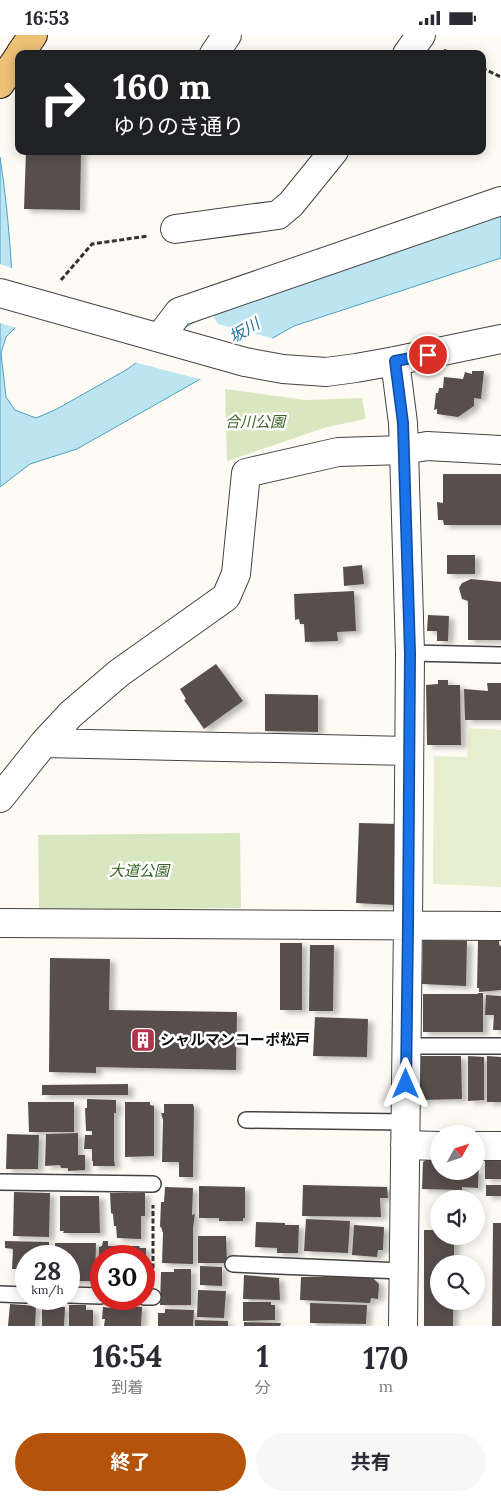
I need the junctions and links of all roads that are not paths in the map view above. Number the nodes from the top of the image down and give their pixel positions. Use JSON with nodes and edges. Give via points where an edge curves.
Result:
{"nodes":[{"id":1,"x":33,"y":35,"type":"edge"},
{"id":2,"x":227,"y":35,"type":"edge"},
{"id":3,"x":421,"y":35,"type":"edge"},
{"id":4,"x":23,"y":50,"type":"edge"},
{"id":5,"x":217,"y":50,"type":"edge"},
{"id":6,"x":410,"y":50,"type":"edge"},
{"id":7,"x":329,"y":155,"type":"edge"},
{"id":8,"x":501,"y":201,"type":"edge"},
{"id":9,"x":175,"y":229,"type":"road end"},
{"id":10,"x":9,"y":296,"type":"edge"},
{"id":11,"x":163,"y":338,"type":"junction"},
{"id":12,"x":501,"y":339,"type":"edge"},
{"id":13,"x":395,"y":361,"type":"junction"},
{"id":14,"x":404,"y":450,"type":"junction"},
{"id":15,"x":501,"y":451,"type":"edge"},
{"id":16,"x":410,"y":653,"type":"junction"},
{"id":17,"x":501,"y":655,"type":"edge"},
{"id":18,"x":44,"y":743,"type":"junction"},
{"id":19,"x":408,"y":751,"type":"junction"},
{"id":20,"x":0,"y":798,"type":"edge"},
{"id":21,"x":0,"y":923,"type":"edge"},
{"id":22,"x":408,"y":925,"type":"junction"},
{"id":23,"x":501,"y":925,"type":"edge"},
{"id":24,"x":406,"y":1046,"type":"junction"},
{"id":25,"x":501,"y":1046,"type":"edge"},
{"id":26,"x":246,"y":1120,"type":"dead end"},
{"id":27,"x":405,"y":1134,"type":"junction"},
{"id":28,"x":430,"y":1143,"type":"edge"},
{"id":29,"x":485,"y":1146,"type":"edge"},
{"id":30,"x":501,"y":1146,"type":"edge"},
{"id":31,"x":0,"y":1182,"type":"edge"},
{"id":32,"x":153,"y":1184,"type":"road end"},
{"id":33,"x":233,"y":1264,"type":"dead end"},
{"id":34,"x":402,"y":1271,"type":"junction"},
{"id":35,"x":0,"y":1294,"type":"edge"},
{"id":36,"x":15,"y":1295,"type":"edge"},
{"id":37,"x":403,"y":1326,"type":"edge"}],
"edges":[{"from":1,"to":4,"type":"main road"},
{"from":2,"to":5,"type":"street"},
{"from":3,"to":6,"type":"street"},
{"from":7,"to":9,"type":"street","via":[[291,204],[278,215]]},
{"from":8,"to":11,"type":"street","via":[[179,312]]},
{"from":10,"to":11,"type":"street"},
{"from":11,"to":13,"type":"street","via":[[245,362],[283,369],[326,372]]},
{"from":12,"to":13,"type":"street"},
{"from":13,"to":14,"type":"street"},
{"from":14,"to":15,"type":"street","via":[[427,446]]},
{"from":14,"to":16,"type":"street"},
{"from":14,"to":18,"type":"street","via":[[338,452],[246,473],[236,574],[226,597],[119,673],[71,714]]},
{"from":16,"to":17,"type":"lane"},
{"from":16,"to":19,"type":"street"},
{"from":18,"to":19,"type":"street"},
{"from":18,"to":20,"type":"street"},
{"from":19,"to":22,"type":"street"},
{"from":21,"to":22,"type":"street"},
{"from":22,"to":23,"type":"street"},
{"from":22,"to":24,"type":"street"},
{"from":24,"to":25,"type":"lane"},
{"from":24,"to":27,"type":"street"},
{"from":26,"to":27,"type":"lane"},
{"from":27,"to":28,"type":"street"},
{"from":27,"to":34,"type":"street"},
{"from":29,"to":30,"type":"street"},
{"from":31,"to":32,"type":"lane"},
{"from":33,"to":34,"type":"lane"},
{"from":34,"to":37,"type":"street"},
{"from":35,"to":36,"type":"lane"}]}
